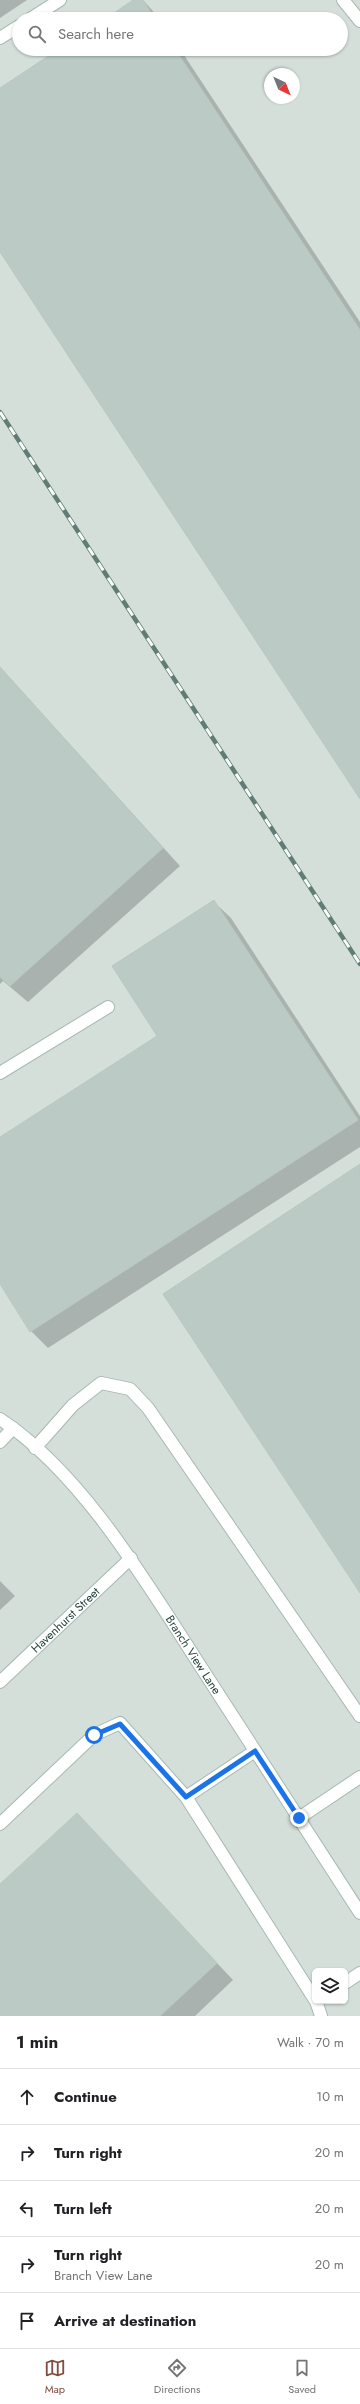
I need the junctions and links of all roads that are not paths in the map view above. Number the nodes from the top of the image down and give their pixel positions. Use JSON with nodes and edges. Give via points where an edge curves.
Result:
{"nodes":[{"id":1,"x":60,"y":0,"type":"edge"},
{"id":2,"x":343,"y":0,"type":"edge"},
{"id":3,"x":41,"y":12,"type":"edge"},
{"id":4,"x":360,"y":21,"type":"edge"},
{"id":5,"x":12,"y":30,"type":"edge"},
{"id":6,"x":0,"y":38,"type":"edge"},
{"id":7,"x":108,"y":1007,"type":"dead end"},
{"id":8,"x":0,"y":1073,"type":"edge"},
{"id":9,"x":0,"y":1419,"type":"edge"},
{"id":10,"x":13,"y":1428,"type":"junction"},
{"id":11,"x":0,"y":1442,"type":"edge"},
{"id":12,"x":35,"y":1448,"type":"junction"},
{"id":13,"x":131,"y":1558,"type":"junction"},
{"id":14,"x":0,"y":1682,"type":"edge"},
{"id":15,"x":360,"y":1716,"type":"edge"},
{"id":16,"x":255,"y":1751,"type":"junction"},
{"id":17,"x":360,"y":1777,"type":"edge"},
{"id":18,"x":186,"y":1797,"type":"junction"},
{"id":19,"x":299,"y":1818,"type":"junction"},
{"id":20,"x":0,"y":1824,"type":"edge"},
{"id":21,"x":360,"y":1913,"type":"edge"},
{"id":22,"x":360,"y":1973,"type":"edge"},
{"id":23,"x":348,"y":1981,"type":"edge"},
{"id":24,"x":312,"y":1995,"type":"edge"},
{"id":25,"x":317,"y":2004,"type":"edge"},
{"id":26,"x":321,"y":2016,"type":"edge"}],
"edges":[{"from":1,"to":3,"type":"street"},
{"from":2,"to":4,"type":"street"},
{"from":5,"to":6,"type":"street"},
{"from":7,"to":8,"type":"street"},
{"from":9,"to":10,"type":"street","name":"Branch View Lane"},
{"from":10,"to":11,"type":"street"},
{"from":10,"to":12,"type":"street","name":"Branch View Lane"},
{"from":12,"to":13,"type":"street","name":"Branch View Lane","via":[[66,1478]]},
{"from":12,"to":15,"type":"street","via":[[73,1405],[102,1383],[130,1389],[148,1408]]},
{"from":13,"to":14,"type":"street","name":"Havenhurst Street"},
{"from":13,"to":16,"type":"street","name":"Branch View Lane"},
{"from":16,"to":18,"type":"street"},
{"from":16,"to":19,"type":"street","name":"Branch View Lane"},
{"from":17,"to":19,"type":"street"},
{"from":18,"to":20,"type":"street","via":[[120,1724],[94,1735]]},
{"from":18,"to":24,"type":"street"},
{"from":19,"to":21,"type":"street","name":"Branch View Lane"},
{"from":22,"to":23,"type":"street"},
{"from":25,"to":26,"type":"street"}]}
